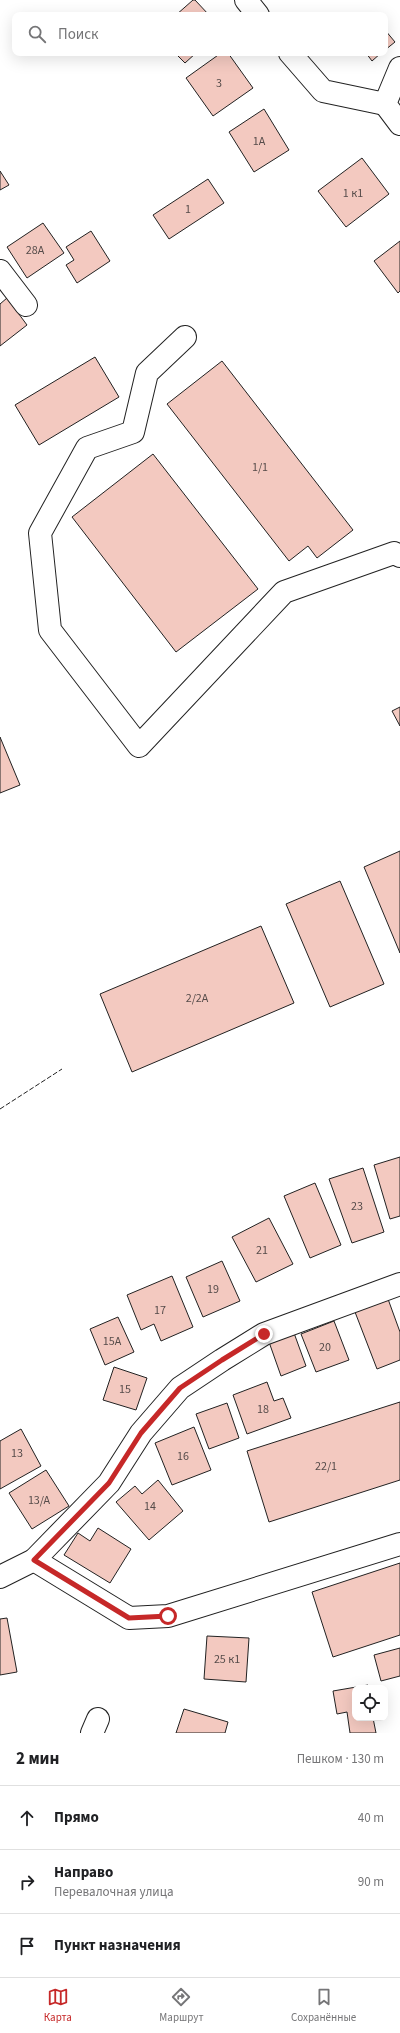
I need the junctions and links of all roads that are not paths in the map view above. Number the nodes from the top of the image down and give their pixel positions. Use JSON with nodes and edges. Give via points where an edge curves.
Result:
{"nodes":[{"id":1,"x":246,"y":0,"type":"edge"},
{"id":2,"x":256,"y":12,"type":"edge"},
{"id":3,"x":293,"y":56,"type":"edge"},
{"id":4,"x":400,"y":68,"type":"edge"},
{"id":5,"x":385,"y":104,"type":"junction"},
{"id":6,"x":400,"y":124,"type":"edge"},
{"id":7,"x":0,"y":271,"type":"edge"},
{"id":8,"x":26,"y":306,"type":"dead end"},
{"id":9,"x":185,"y":337,"type":"dead end"},
{"id":10,"x":400,"y":556,"type":"edge"},
{"id":11,"x":400,"y":1284,"type":"edge"},
{"id":12,"x":400,"y":1544,"type":"edge"},
{"id":13,"x":34,"y":1560,"type":"junction"},
{"id":14,"x":0,"y":1577,"type":"edge"}],
"edges":[{"from":1,"to":2,"type":"street"},
{"from":3,"to":5,"type":"street","via":[[323,91]]},
{"from":4,"to":5,"type":"street"},
{"from":5,"to":6,"type":"street"},
{"from":7,"to":8,"type":"street"},
{"from":9,"to":10,"type":"street","via":[[147,373],[133,432],[87,448],[40,533],[50,630],[139,746],[284,592],[394,553]]},
{"from":11,"to":13,"type":"street","via":[[264,1334],[180,1388],[141,1433],[109,1483]]},
{"from":12,"to":13,"type":"street","via":[[168,1616],[129,1618]]},
{"from":13,"to":14,"type":"street"}]}
